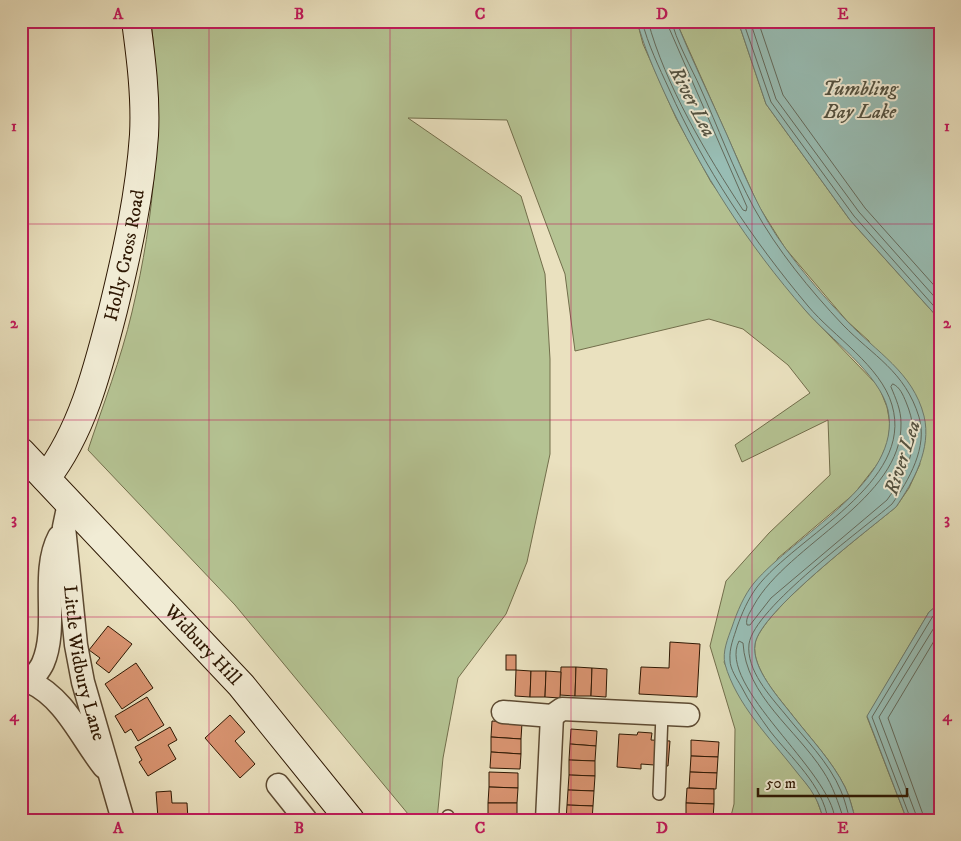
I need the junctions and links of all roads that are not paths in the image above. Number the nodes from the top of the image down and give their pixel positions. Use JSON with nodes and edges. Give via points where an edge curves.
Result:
{"nodes":[{"id":1,"x":136,"y":21,"type":"edge"},
{"id":2,"x":21,"y":452,"type":"edge"},
{"id":3,"x":46,"y":478,"type":"junction"},
{"id":4,"x":66,"y":515,"type":"junction"},
{"id":5,"x":25,"y":683,"type":"edge"},
{"id":6,"x":504,"y":712,"type":"dead end"},
{"id":7,"x":662,"y":714,"type":"junction"},
{"id":8,"x":688,"y":715,"type":"dead end"},
{"id":9,"x":552,"y":716,"type":"junction"},
{"id":10,"x":112,"y":778,"type":"junction"},
{"id":11,"x":278,"y":785,"type":"dead end"},
{"id":12,"x":659,"y":794,"type":"dead end"},
{"id":13,"x":123,"y":820,"type":"edge"},
{"id":14,"x":306,"y":820,"type":"edge"},
{"id":15,"x":350,"y":820,"type":"edge"},
{"id":16,"x":547,"y":820,"type":"edge"}],
"edges":[{"from":1,"to":3,"type":"main road","name":"Holly Cross Road","via":[[142,60],[144,134],[130,234],[103,348],[83,411],[60,460]]},
{"from":2,"to":3,"type":"main road","name":"Widbury Hill"},
{"from":3,"to":4,"type":"main road","name":"Widbury Hill"},
{"from":4,"to":5,"type":"street","via":[[55,545],[49,632],[43,663]]},
{"from":4,"to":10,"type":"street","name":"Little Widbury Lane","via":[[76,646]]},
{"from":4,"to":15,"type":"main road","name":"Widbury Hill","via":[[241,685]]},
{"from":5,"to":10,"type":"street","via":[[42,688],[59,705]]},
{"from":6,"to":9,"type":"street"},
{"from":7,"to":8,"type":"street"},
{"from":7,"to":9,"type":"street","via":[[562,709]]},
{"from":7,"to":12,"type":"lane"},
{"from":9,"to":16,"type":"street"},
{"from":10,"to":13,"type":"street","name":"Little Widbury Lane"},
{"from":11,"to":14,"type":"street"}]}
